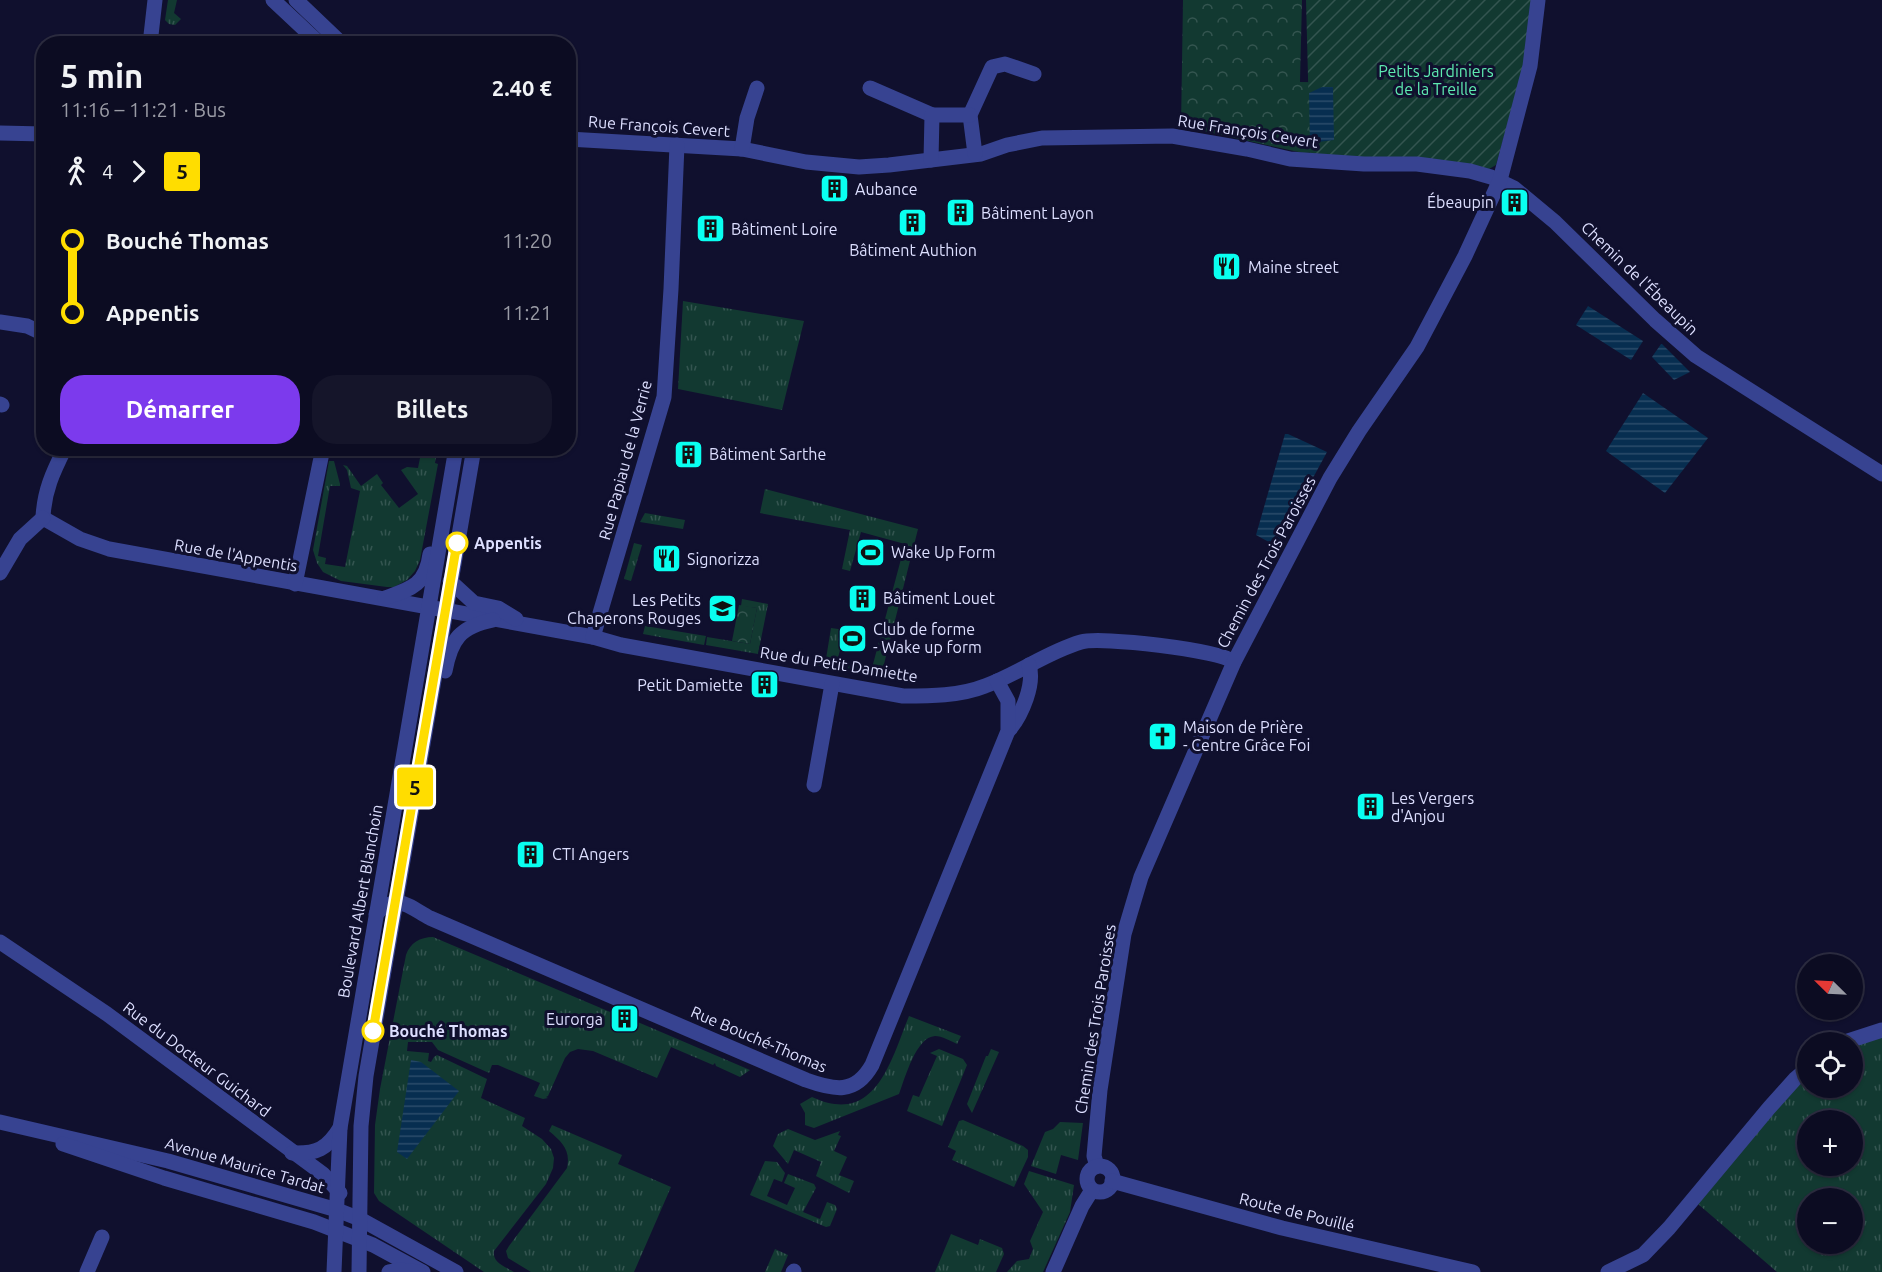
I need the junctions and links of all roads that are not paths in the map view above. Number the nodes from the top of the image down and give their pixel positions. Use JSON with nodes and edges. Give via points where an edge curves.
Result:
{"nodes":[{"id":1,"x":155,"y":0,"type":"edge"},
{"id":2,"x":273,"y":0,"type":"edge"},
{"id":3,"x":296,"y":0,"type":"edge"},
{"id":4,"x":305,"y":0,"type":"edge"},
{"id":5,"x":1538,"y":0,"type":"edge"},
{"id":6,"x":151,"y":36,"type":"edge"},
{"id":7,"x":322,"y":36,"type":"edge"},
{"id":8,"x":322,"y":36,"type":"edge"},
{"id":9,"x":323,"y":36,"type":"edge"},
{"id":10,"x":1034,"y":74,"type":"dead end"},
{"id":11,"x":757,"y":87,"type":"dead end"},
{"id":12,"x":870,"y":88,"type":"dead end"},
{"id":13,"x":932,"y":115,"type":"junction"},
{"id":14,"x":970,"y":116,"type":"junction"},
{"id":15,"x":0,"y":133,"type":"edge"},
{"id":16,"x":36,"y":134,"type":"edge"},
{"id":17,"x":576,"y":139,"type":"edge"},
{"id":18,"x":677,"y":145,"type":"junction"},
{"id":19,"x":742,"y":149,"type":"junction"},
{"id":20,"x":975,"y":154,"type":"junction"},
{"id":21,"x":932,"y":160,"type":"junction"},
{"id":22,"x":1500,"y":180,"type":"junction"},
{"id":23,"x":0,"y":322,"type":"edge"},
{"id":24,"x":36,"y":330,"type":"edge"},
{"id":25,"x":61,"y":456,"type":"edge"},
{"id":26,"x":321,"y":456,"type":"edge"},
{"id":27,"x":455,"y":456,"type":"edge"},
{"id":28,"x":473,"y":456,"type":"edge"},
{"id":29,"x":1882,"y":474,"type":"edge"},
{"id":30,"x":448,"y":499,"type":"junction"},
{"id":31,"x":43,"y":518,"type":"junction"},
{"id":32,"x":1,"y":567,"type":"edge"},
{"id":33,"x":450,"y":580,"type":"junction"},
{"id":34,"x":295,"y":584,"type":"junction"},
{"id":35,"x":382,"y":599,"type":"junction"},
{"id":36,"x":437,"y":609,"type":"junction"},
{"id":37,"x":496,"y":620,"type":"junction"},
{"id":38,"x":525,"y":625,"type":"junction"},
{"id":39,"x":593,"y":637,"type":"junction"},
{"id":40,"x":1234,"y":662,"type":"junction"},
{"id":41,"x":1029,"y":665,"type":"junction"},
{"id":42,"x":997,"y":681,"type":"junction"},
{"id":43,"x":832,"y":684,"type":"junction"},
{"id":44,"x":427,"y":720,"type":"junction"},
{"id":45,"x":1008,"y":731,"type":"junction"},
{"id":46,"x":814,"y":785,"type":"dead end"},
{"id":47,"x":386,"y":855,"type":"junction"},
{"id":48,"x":396,"y":902,"type":"junction"},
{"id":49,"x":376,"y":914,"type":"junction"},
{"id":50,"x":0,"y":942,"type":"edge"},
{"id":51,"x":1882,"y":1030,"type":"edge"},
{"id":52,"x":1863,"y":1036,"type":"edge"},
{"id":53,"x":1797,"y":1079,"type":"edge"},
{"id":54,"x":6,"y":1124,"type":"edge"},
{"id":55,"x":340,"y":1128,"type":"junction"},
{"id":56,"x":292,"y":1153,"type":"junction"},
{"id":57,"x":1096,"y":1166,"type":"junction"},
{"id":58,"x":1113,"y":1181,"type":"junction"},
{"id":59,"x":338,"y":1189,"type":"junction"},
{"id":60,"x":1092,"y":1190,"type":"junction"},
{"id":61,"x":360,"y":1219,"type":"junction"},
{"id":62,"x":336,"y":1220,"type":"junction"},
{"id":63,"x":102,"y":1237,"type":"dead end"},
{"id":64,"x":360,"y":1240,"type":"junction"},
{"id":65,"x":87,"y":1272,"type":"edge"},
{"id":66,"x":334,"y":1272,"type":"edge"},
{"id":67,"x":359,"y":1272,"type":"edge"},
{"id":68,"x":389,"y":1272,"type":"edge"},
{"id":69,"x":422,"y":1272,"type":"edge"},
{"id":70,"x":456,"y":1272,"type":"edge"},
{"id":71,"x":1053,"y":1272,"type":"edge"},
{"id":72,"x":1473,"y":1272,"type":"edge"},
{"id":73,"x":1608,"y":1272,"type":"edge"}],
"edges":[{"from":1,"to":6,"type":"street"},
{"from":2,"to":7,"type":"street"},
{"from":3,"to":8,"type":"street"},
{"from":4,"to":9,"type":"street"},
{"from":5,"to":22,"type":"street","name":"Chemin des Trois Paroisses","via":[[1530,66]]},
{"from":10,"to":14,"type":"street","via":[[1005,63],[992,68]]},
{"from":11,"to":19,"type":"street","name":"Rue François Cevert"},
{"from":12,"to":13,"type":"street"},
{"from":13,"to":14,"type":"street"},
{"from":13,"to":21,"type":"street"},
{"from":14,"to":20,"type":"street"},
{"from":15,"to":16,"type":"street"},
{"from":17,"to":18,"type":"street","name":"Rue François Cevert"},
{"from":18,"to":19,"type":"street","name":"Rue François Cevert"},
{"from":18,"to":39,"type":"street","name":"Rue Papiau de la Verrie","via":[[664,397]]},
{"from":19,"to":21,"type":"street","name":"Rue François Cevert","via":[[840,166]]},
{"from":20,"to":21,"type":"street","name":"Rue François Cevert"},
{"from":20,"to":22,"type":"street","name":"Rue François Cevert","via":[[1042,138],[1172,136],[1290,159],[1417,164],[1470,171]]},
{"from":22,"to":29,"type":"street","name":"Chemin de l'Ébeaupin","via":[[1555,222],[1696,356]]},
{"from":22,"to":40,"type":"street","name":"Chemin des Trois Paroisses","via":[[1438,311],[1330,478]]},
{"from":23,"to":24,"type":"street"},
{"from":25,"to":31,"type":"street","via":[[48,482]]},
{"from":26,"to":34,"type":"street"},
{"from":27,"to":30,"type":"street","name":"Boulevard Albert Blanchoin"},
{"from":28,"to":33,"type":"street","name":"Boulevard Albert Blanchoin"},
{"from":30,"to":35,"type":"street","via":[[437,505],[429,564],[422,580]]},
{"from":30,"to":36,"type":"street","name":"Boulevard Albert Blanchoin"},
{"from":31,"to":32,"type":"street","via":[[20,539]]},
{"from":31,"to":34,"type":"street","name":"Rue de l'Appentis","via":[[80,539],[109,549]]},
{"from":33,"to":36,"type":"street","name":"Boulevard Albert Blanchoin"},
{"from":33,"to":38,"type":"street","via":[[474,603],[498,608]]},
{"from":34,"to":35,"type":"street","name":"Rue de l'Appentis"},
{"from":35,"to":36,"type":"street","name":"Rue de l'Appentis"},
{"from":36,"to":37,"type":"street","name":"Rue du Petit Damiette"},
{"from":36,"to":44,"type":"street","name":"Boulevard Albert Blanchoin"},
{"from":36,"to":47,"type":"street","name":"Boulevard Albert Blanchoin"},
{"from":37,"to":38,"type":"street","name":"Rue du Petit Damiette"},
{"from":37,"to":44,"type":"street","via":[[481,622],[455,639],[448,652],[438,704]]},
{"from":38,"to":39,"type":"street","name":"Rue du Petit Damiette"},
{"from":39,"to":43,"type":"street","name":"Rue du Petit Damiette"},
{"from":40,"to":41,"type":"street","name":"Rue du Petit Damiette","via":[[1182,648],[1094,640],[1081,641]]},
{"from":40,"to":57,"type":"street","name":"Chemin des Trois Paroisses","via":[[1141,877],[1124,934],[1100,1090]]},
{"from":41,"to":42,"type":"street","name":"Rue du Petit Damiette"},
{"from":41,"to":45,"type":"street","name":"Rue Bouché-Thomas","via":[[1027,695]]},
{"from":42,"to":43,"type":"street","name":"Rue du Petit Damiette","via":[[970,690],[921,696]]},
{"from":42,"to":45,"type":"street","name":"Rue Bouché-Thomas","via":[[1008,701]]},
{"from":43,"to":46,"type":"street"},
{"from":44,"to":48,"type":"street","name":"Boulevard Albert Blanchoin"},
{"from":45,"to":48,"type":"street","name":"Rue Bouché-Thomas","via":[[872,1065],[863,1078],[849,1086],[826,1087],[806,1080]]},
{"from":47,"to":48,"type":"street"},
{"from":47,"to":49,"type":"street","name":"Boulevard Albert Blanchoin"},
{"from":48,"to":49,"type":"street","via":[[385,904]]},
{"from":48,"to":61,"type":"street","name":"Boulevard Albert Blanchoin","via":[[366,1076]]},
{"from":49,"to":55,"type":"street","name":"Boulevard Albert Blanchoin"},
{"from":50,"to":56,"type":"street","name":"Rue du Docteur Guichard","via":[[107,1014]]},
{"from":51,"to":52,"type":"street"},
{"from":53,"to":73,"type":"street","via":[[1656,1242],[1642,1256]]},
{"from":54,"to":62,"type":"street","name":"Avenue Maurice Tardat","via":[[168,1161]]},
{"from":55,"to":56,"type":"street","via":[[319,1151]]},
{"from":55,"to":59,"type":"street","name":"Boulevard Albert Blanchoin"},
{"from":56,"to":59,"type":"street","name":"Rue du Docteur Guichard"},
{"from":57,"to":58,"type":"street","via":[[1109,1170]]},
{"from":57,"to":60,"type":"street","via":[[1086,1179]]},
{"from":58,"to":60,"type":"street","via":[[1104,1191]]},
{"from":58,"to":72,"type":"street","name":"Route de Pouillé","via":[[1282,1228]]},
{"from":59,"to":61,"type":"street","name":"Rue du Docteur Guichard"},
{"from":59,"to":62,"type":"street","name":"Boulevard Albert Blanchoin"},
{"from":60,"to":71,"type":"street"},
{"from":61,"to":62,"type":"street","name":"Avenue Maurice Tardat"},
{"from":61,"to":64,"type":"street","name":"Boulevard Albert Blanchoin"},
{"from":61,"to":70,"type":"street","name":"Avenue Maurice Tardat"},
{"from":62,"to":64,"type":"street","name":"Avenue Maurice Tardat"},
{"from":62,"to":66,"type":"street","name":"Boulevard Albert Blanchoin"},
{"from":63,"to":65,"type":"street"},
{"from":64,"to":67,"type":"street","name":"Boulevard Albert Blanchoin"},
{"from":64,"to":69,"type":"street","name":"Avenue Maurice Tardat"},
{"from":68,"to":69,"type":"street"}]}
